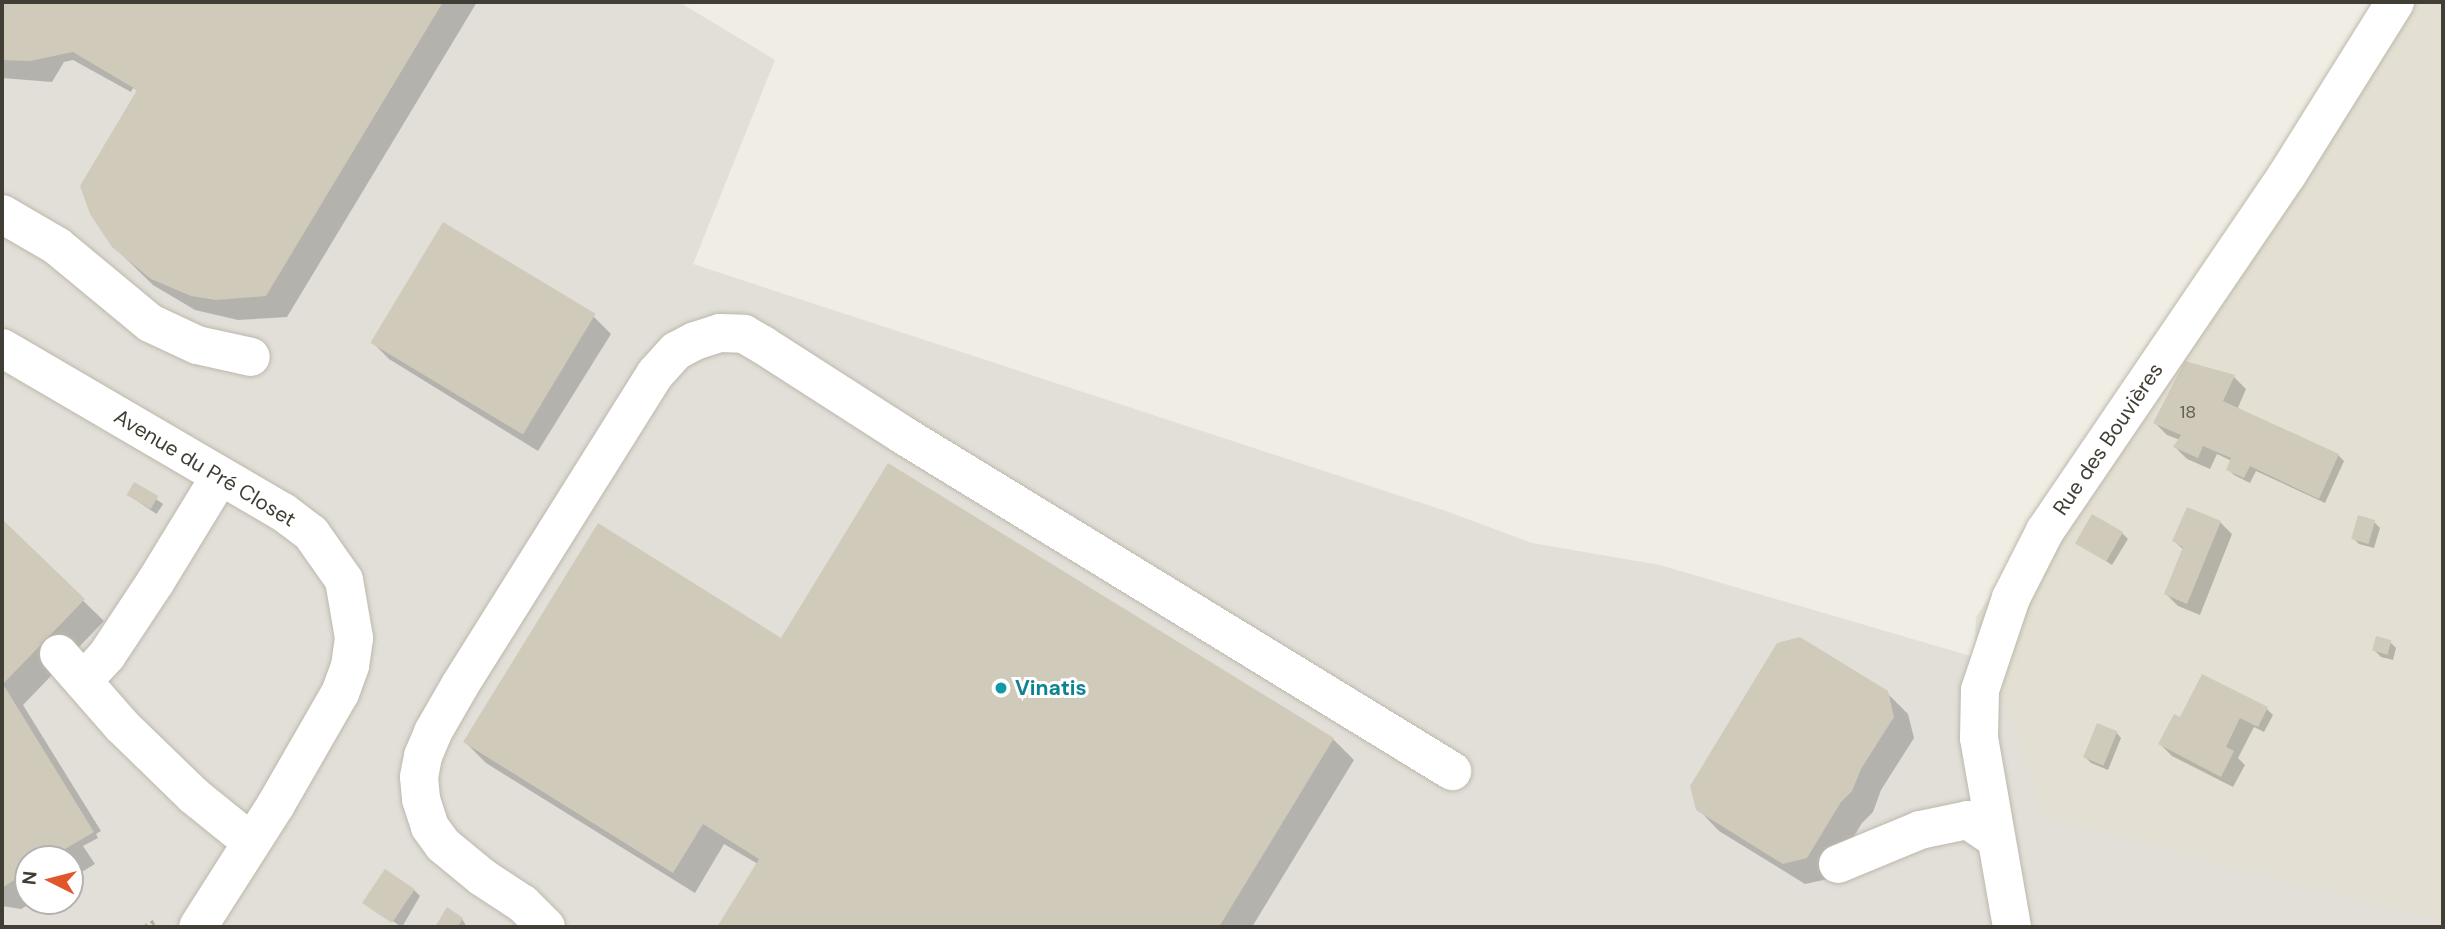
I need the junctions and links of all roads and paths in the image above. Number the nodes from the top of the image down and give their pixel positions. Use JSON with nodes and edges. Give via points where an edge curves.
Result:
{"nodes":[{"id":1,"x":2395,"y":2,"type":"edge"},
{"id":2,"x":2,"y":214,"type":"edge"},
{"id":3,"x":2,"y":348,"type":"edge"},
{"id":4,"x":251,"y":357,"type":"dead end"},
{"id":5,"x":220,"y":476,"type":"junction"},
{"id":6,"x":1452,"y":771,"type":"dead end"},
{"id":7,"x":1995,"y":838,"type":"junction"},
{"id":8,"x":251,"y":842,"type":"junction"},
{"id":9,"x":1838,"y":864,"type":"dead end"},
{"id":10,"x":198,"y":927,"type":"edge"},
{"id":11,"x":546,"y":927,"type":"edge"},
{"id":12,"x":2012,"y":927,"type":"edge"}],
"edges":[{"from":1,"to":7,"type":"street","name":"Rue des Bouvières","via":[[2287,175],[2027,562],[1980,690],[1979,738]]},
{"from":2,"to":4,"type":"street","via":[[57,246],[150,323],[197,345]]},
{"from":3,"to":5,"type":"street","name":"Avenue du Pré Closet"},
{"from":5,"to":8,"type":"street","name":"Avenue du Pré Closet","via":[[311,533],[344,580],[354,638],[350,666],[330,713]]},
{"from":5,"to":8,"type":"street","via":[[107,655],[71,668],[122,726]]},
{"from":6,"to":11,"type":"street","via":[[763,345],[744,334],[720,333],[676,351],[656,373],[460,685],[423,756],[421,799],[430,827],[443,845],[523,904]]},
{"from":7,"to":9,"type":"street","via":[[1968,820],[1920,830]]},
{"from":7,"to":12,"type":"street","name":"Rue des Bouvières"},
{"from":8,"to":10,"type":"street","name":"Avenue du Pré Closet"}]}
